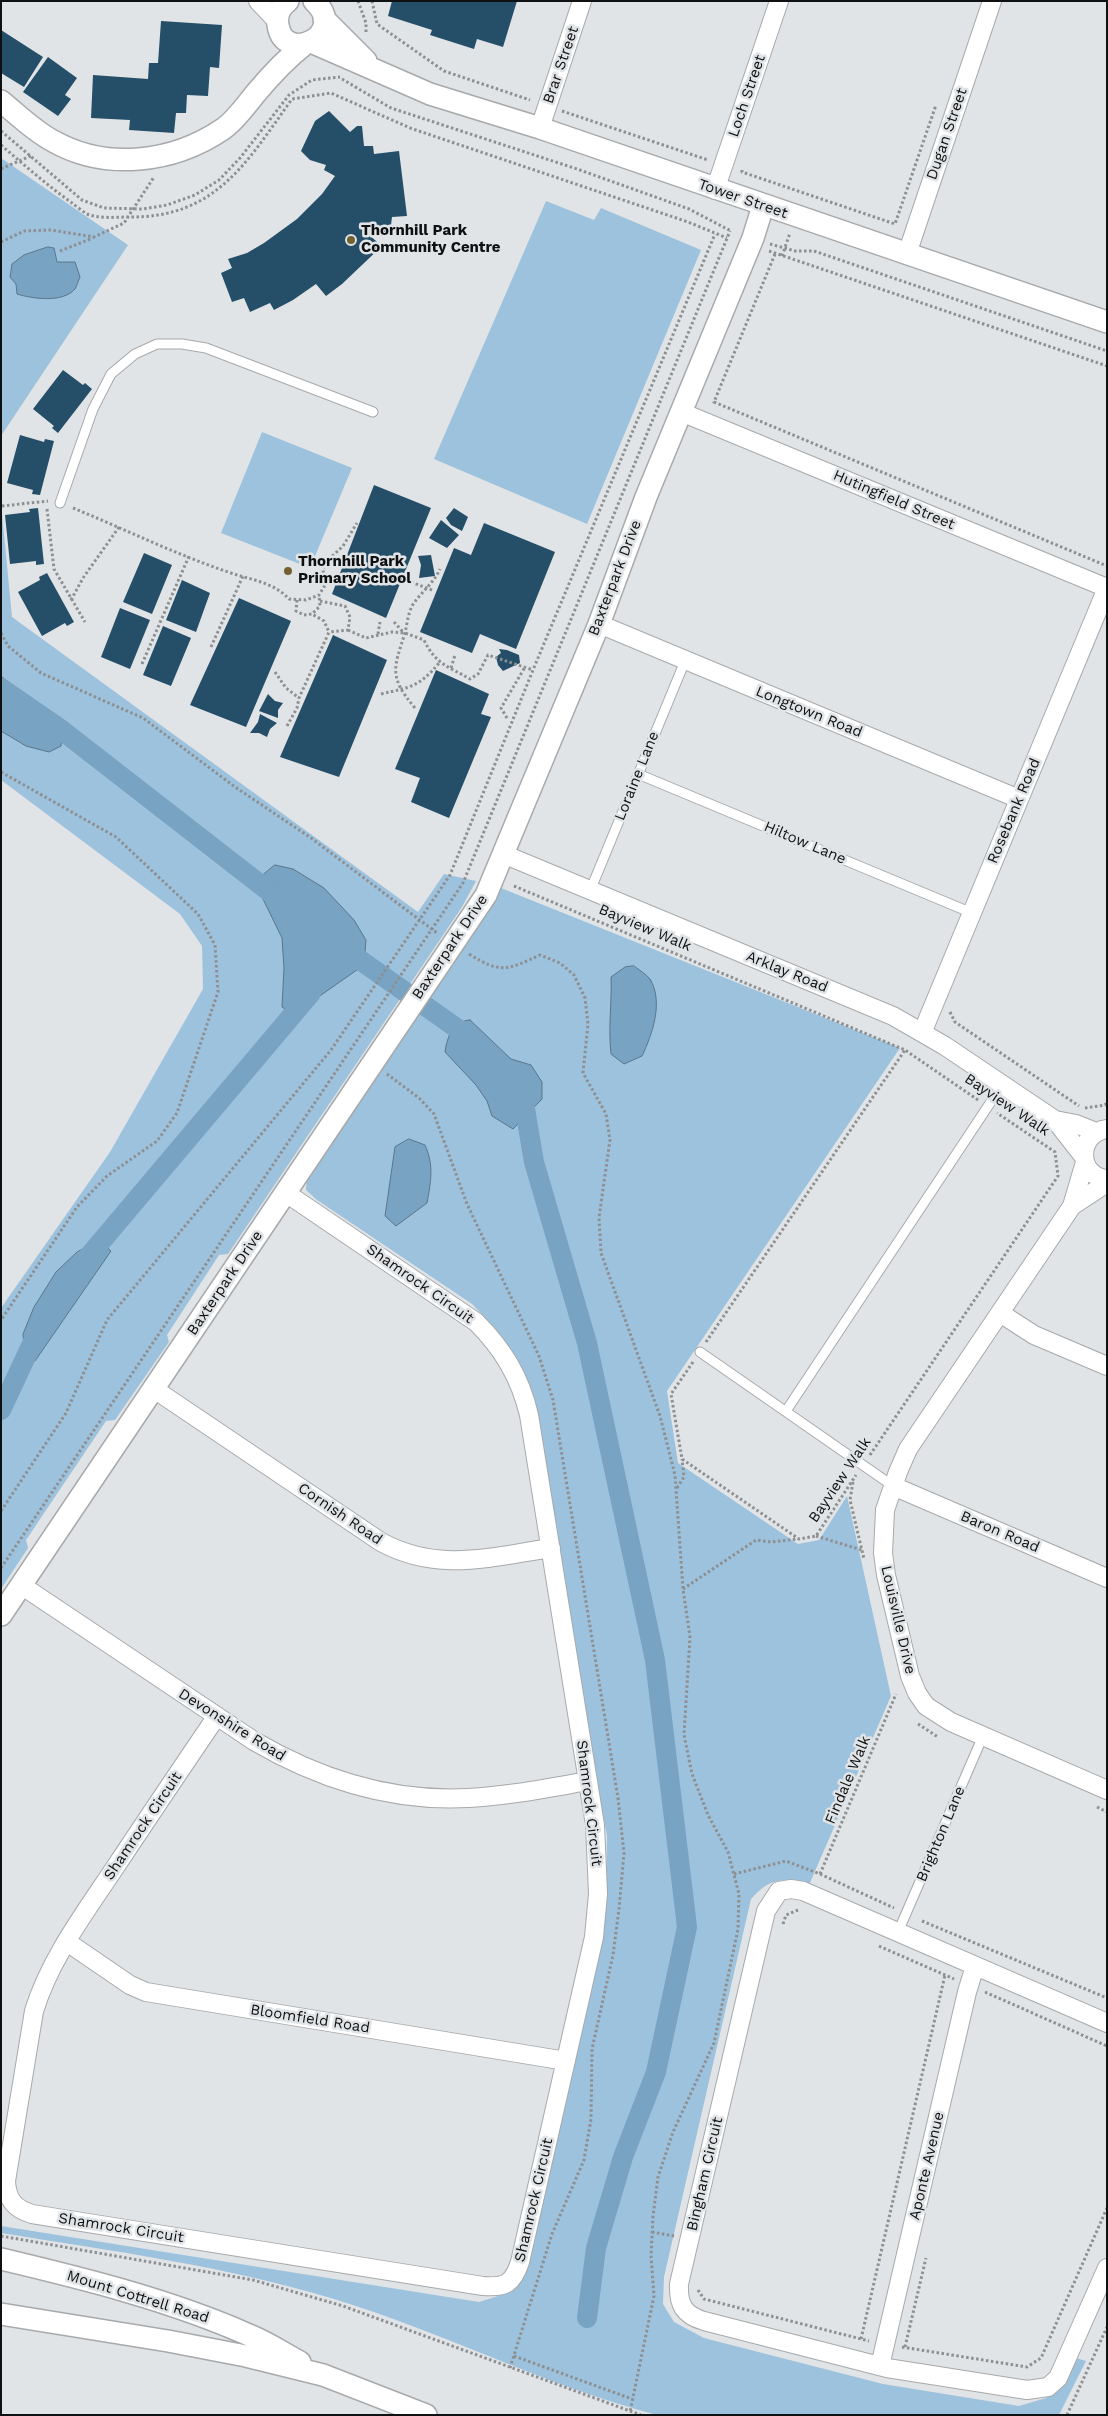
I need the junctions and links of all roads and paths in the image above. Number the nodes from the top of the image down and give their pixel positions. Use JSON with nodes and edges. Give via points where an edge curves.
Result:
{"nodes":[{"id":1,"x":258,"y":1,"type":"edge"},
{"id":2,"x":288,"y":1,"type":"edge"},
{"id":3,"x":582,"y":1,"type":"edge"},
{"id":4,"x":779,"y":1,"type":"edge"},
{"id":5,"x":322,"y":8,"type":"edge"},
{"id":6,"x":990,"y":8,"type":"edge"},
{"id":7,"x":279,"y":26,"type":"junction"},
{"id":8,"x":308,"y":43,"type":"junction"},
{"id":9,"x":381,"y":74,"type":"junction"},
{"id":10,"x":339,"y":77,"type":"dead end"},
{"id":11,"x":255,"y":94,"type":"junction"},
{"id":12,"x":1,"y":101,"type":"edge"},
{"id":13,"x":937,"y":102,"type":"dead end"},
{"id":14,"x":540,"y":128,"type":"junction"},
{"id":15,"x":1,"y":145,"type":"edge"},
{"id":16,"x":168,"y":154,"type":"junction"},
{"id":17,"x":745,"y":162,"type":"dead end"},
{"id":18,"x":715,"y":190,"type":"junction"},
{"id":19,"x":763,"y":206,"type":"junction"},
{"id":20,"x":128,"y":217,"type":"junction"},
{"id":21,"x":730,"y":231,"type":"junction"},
{"id":22,"x":715,"y":234,"type":"junction"},
{"id":23,"x":94,"y":238,"type":"junction"},
{"id":24,"x":727,"y":238,"type":"junction"},
{"id":25,"x":1,"y":242,"type":"edge"},
{"id":26,"x":751,"y":242,"type":"junction"},
{"id":27,"x":60,"y":251,"type":"dead end"},
{"id":28,"x":775,"y":254,"type":"junction"},
{"id":29,"x":907,"y":254,"type":"junction"},
{"id":30,"x":1107,"y":322,"type":"edge"},
{"id":31,"x":1107,"y":351,"type":"edge"},
{"id":32,"x":1107,"y":366,"type":"edge"},
{"id":33,"x":373,"y":412,"type":"dead end"},
{"id":34,"x":681,"y":412,"type":"junction"},
{"id":35,"x":47,"y":501,"type":"junction"},
{"id":36,"x":60,"y":503,"type":"junction"},
{"id":37,"x":2,"y":506,"type":"edge"},
{"id":38,"x":357,"y":523,"type":"dead end"},
{"id":39,"x":119,"y":527,"type":"junction"},
{"id":40,"x":189,"y":556,"type":"junction"},
{"id":41,"x":1107,"y":566,"type":"edge"},
{"id":42,"x":440,"y":570,"type":"dead end"},
{"id":43,"x":243,"y":576,"type":"junction"},
{"id":44,"x":411,"y":582,"type":"dead end"},
{"id":45,"x":426,"y":587,"type":"junction"},
{"id":46,"x":1107,"y":588,"type":"edge"},
{"id":47,"x":432,"y":590,"type":"dead end"},
{"id":48,"x":319,"y":595,"type":"junction"},
{"id":49,"x":296,"y":600,"type":"junction"},
{"id":50,"x":71,"y":601,"type":"junction"},
{"id":51,"x":320,"y":601,"type":"junction"},
{"id":52,"x":312,"y":614,"type":"junction"},
{"id":53,"x":84,"y":622,"type":"dead end"},
{"id":54,"x":380,"y":622,"type":"dead end"},
{"id":55,"x":394,"y":622,"type":"dead end"},
{"id":56,"x":599,"y":624,"type":"junction"},
{"id":57,"x":348,"y":630,"type":"junction"},
{"id":58,"x":329,"y":632,"type":"junction"},
{"id":59,"x":405,"y":633,"type":"junction"},
{"id":60,"x":378,"y":634,"type":"junction"},
{"id":61,"x":211,"y":647,"type":"dead end"},
{"id":62,"x":455,"y":655,"type":"dead end"},
{"id":63,"x":684,"y":661,"type":"junction"},
{"id":64,"x":439,"y":662,"type":"junction"},
{"id":65,"x":142,"y":664,"type":"dead end"},
{"id":66,"x":525,"y":667,"type":"junction"},
{"id":67,"x":451,"y":668,"type":"junction"},
{"id":68,"x":533,"y":670,"type":"junction"},
{"id":69,"x":275,"y":672,"type":"dead end"},
{"id":70,"x":402,"y":689,"type":"junction"},
{"id":71,"x":381,"y":694,"type":"dead end"},
{"id":72,"x":300,"y":698,"type":"junction"},
{"id":73,"x":415,"y":708,"type":"dead end"},
{"id":74,"x":507,"y":718,"type":"dead end"},
{"id":75,"x":287,"y":726,"type":"dead end"},
{"id":76,"x":1,"y":772,"type":"edge"},
{"id":77,"x":638,"y":774,"type":"junction"},
{"id":78,"x":1019,"y":799,"type":"junction"},
{"id":79,"x":503,"y":854,"type":"junction"},
{"id":80,"x":514,"y":886,"type":"dead end"},
{"id":81,"x":590,"y":891,"type":"junction"},
{"id":82,"x":972,"y":913,"type":"junction"},
{"id":83,"x":950,"y":1010,"type":"dead end"},
{"id":84,"x":922,"y":1033,"type":"junction"},
{"id":85,"x":905,"y":1050,"type":"junction"},
{"id":86,"x":373,"y":1063,"type":"junction"},
{"id":87,"x":1002,"y":1085,"type":"junction"},
{"id":88,"x":1107,"y":1102,"type":"edge"},
{"id":89,"x":988,"y":1107,"type":"junction"},
{"id":90,"x":1055,"y":1120,"type":"junction"},
{"id":91,"x":1102,"y":1130,"type":"edge"},
{"id":92,"x":1084,"y":1159,"type":"junction"},
{"id":93,"x":1107,"y":1179,"type":"edge"},
{"id":94,"x":1107,"y":1183,"type":"edge"},
{"id":95,"x":286,"y":1193,"type":"junction"},
{"id":96,"x":1072,"y":1206,"type":"junction"},
{"id":97,"x":1000,"y":1313,"type":"junction"},
{"id":98,"x":1,"y":1320,"type":"edge"},
{"id":99,"x":700,"y":1352,"type":"junction"},
{"id":100,"x":1107,"y":1366,"type":"edge"},
{"id":101,"x":154,"y":1389,"type":"junction"},
{"id":102,"x":786,"y":1411,"type":"junction"},
{"id":103,"x":682,"y":1459,"type":"junction"},
{"id":104,"x":863,"y":1465,"type":"junction"},
{"id":105,"x":853,"y":1479,"type":"junction"},
{"id":106,"x":893,"y":1486,"type":"junction"},
{"id":107,"x":676,"y":1489,"type":"dead end"},
{"id":108,"x":1,"y":1511,"type":"edge"},
{"id":109,"x":816,"y":1536,"type":"junction"},
{"id":110,"x":799,"y":1539,"type":"junction"},
{"id":111,"x":551,"y":1548,"type":"junction"},
{"id":112,"x":862,"y":1550,"type":"junction"},
{"id":113,"x":864,"y":1560,"type":"dead end"},
{"id":114,"x":1,"y":1568,"type":"edge"},
{"id":115,"x":1107,"y":1578,"type":"edge"},
{"id":116,"x":22,"y":1585,"type":"junction"},
{"id":117,"x":683,"y":1589,"type":"dead end"},
{"id":118,"x":1,"y":1615,"type":"edge"},
{"id":119,"x":894,"y":1685,"type":"dead end"},
{"id":120,"x":896,"y":1694,"type":"junction"},
{"id":121,"x":902,"y":1702,"type":"dead end"},
{"id":122,"x":217,"y":1716,"type":"junction"},
{"id":123,"x":916,"y":1723,"type":"dead end"},
{"id":124,"x":983,"y":1736,"type":"junction"},
{"id":125,"x":944,"y":1739,"type":"dead end"},
{"id":126,"x":588,"y":1781,"type":"junction"},
{"id":127,"x":1107,"y":1790,"type":"edge"},
{"id":128,"x":1089,"y":1804,"type":"dead end"},
{"id":129,"x":1107,"y":1812,"type":"edge"},
{"id":130,"x":820,"y":1874,"type":"dead end"},
{"id":131,"x":805,"y":1913,"type":"dead end"},
{"id":132,"x":898,"y":1932,"type":"junction"},
{"id":133,"x":781,"y":1934,"type":"dead end"},
{"id":134,"x":66,"y":1942,"type":"junction"},
{"id":135,"x":875,"y":1944,"type":"dead end"},
{"id":136,"x":975,"y":1966,"type":"junction"},
{"id":137,"x":945,"y":1975,"type":"junction"},
{"id":138,"x":969,"y":1986,"type":"junction"},
{"id":139,"x":1107,"y":2023,"type":"edge"},
{"id":140,"x":1107,"y":2046,"type":"edge"},
{"id":141,"x":566,"y":2061,"type":"junction"},
{"id":142,"x":1107,"y":2208,"type":"edge"},
{"id":143,"x":1,"y":2236,"type":"edge"},
{"id":144,"x":1,"y":2259,"type":"edge"},
{"id":145,"x":1107,"y":2268,"type":"edge"},
{"id":146,"x":696,"y":2288,"type":"dead end"},
{"id":147,"x":1,"y":2314,"type":"edge"},
{"id":148,"x":1107,"y":2327,"type":"edge"},
{"id":149,"x":862,"y":2339,"type":"junction"},
{"id":150,"x":885,"y":2344,"type":"junction"},
{"id":151,"x":514,"y":2356,"type":"junction"},
{"id":152,"x":880,"y":2366,"type":"junction"},
{"id":153,"x":510,"y":2368,"type":"junction"},
{"id":154,"x":323,"y":2375,"type":"junction"},
{"id":155,"x":632,"y":2399,"type":"dead end"},
{"id":156,"x":426,"y":2415,"type":"edge"},
{"id":157,"x":641,"y":2415,"type":"edge"},
{"id":158,"x":1067,"y":2415,"type":"edge"}],
"edges":[{"from":1,"to":7,"type":"street"},
{"from":2,"to":7,"type":"street","via":[[280,9]]},
{"from":3,"to":14,"type":"street","name":"Brar Street"},
{"from":4,"to":18,"type":"street","name":"Loch Street"},
{"from":5,"to":8,"type":"street","via":[[323,30]]},
{"from":5,"to":9,"type":"street","via":[[356,52]]},
{"from":6,"to":29,"type":"street","name":"Dugan Street"},
{"from":7,"to":8,"type":"street","name":"Tower Street","via":[[293,43]]},
{"from":7,"to":11,"type":"street"},
{"from":8,"to":9,"type":"street","name":"Tower Street"},
{"from":8,"to":11,"type":"street","via":[[285,61]]},
{"from":9,"to":14,"type":"street","name":"Tower Street","via":[[430,94]]},
{"from":10,"to":21,"type":"path","via":[[391,108],[689,209]]},
{"from":11,"to":16,"type":"street","via":[[224,129]]},
{"from":12,"to":16,"type":"street","via":[[53,141],[85,155],[112,160],[142,160]]},
{"from":13,"to":17,"type":"path","via":[[895,224],[742,172]]},
{"from":14,"to":18,"type":"street","name":"Tower Street"},
{"from":15,"to":20,"type":"path","via":[[87,214]]},
{"from":16,"to":20,"type":"path"},
{"from":18,"to":19,"type":"street","name":"Tower Street"},
{"from":19,"to":26,"type":"street","name":"Baxterpark Drive"},
{"from":19,"to":29,"type":"street","name":"Tower Street"},
{"from":20,"to":22,"type":"path","via":[[167,214],[198,202],[226,185],[292,99],[331,93],[410,128]]},
{"from":20,"to":23,"type":"path","via":[[124,223]]},
{"from":21,"to":24,"type":"path"},
{"from":21,"to":26,"type":"path"},
{"from":22,"to":24,"type":"path"},
{"from":22,"to":68,"type":"path"},
{"from":23,"to":25,"type":"path","via":[[51,230],[24,231]]},
{"from":23,"to":27,"type":"path"},
{"from":24,"to":26,"type":"path"},
{"from":24,"to":114,"type":"path","via":[[463,883]]},
{"from":26,"to":28,"type":"path"},
{"from":26,"to":31,"type":"path","via":[[795,252],[814,251]]},
{"from":26,"to":34,"type":"street","name":"Baxterpark Drive"},
{"from":28,"to":32,"type":"path"},
{"from":28,"to":41,"type":"path","via":[[714,402]]},
{"from":29,"to":30,"type":"street","name":"Tower Street"},
{"from":33,"to":36,"type":"lane","via":[[206,348],[157,344],[135,354],[111,374],[93,409]]},
{"from":34,"to":46,"type":"street","name":"Hutingfield Street"},
{"from":34,"to":56,"type":"street","name":"Baxterpark Drive"},
{"from":35,"to":36,"type":"path"},
{"from":35,"to":37,"type":"path"},
{"from":35,"to":50,"type":"path","via":[[54,569]]},
{"from":36,"to":39,"type":"path"},
{"from":38,"to":48,"type":"path","via":[[343,546],[326,561],[323,570],[325,585]]},
{"from":39,"to":40,"type":"path"},
{"from":39,"to":50,"type":"path"},
{"from":40,"to":43,"type":"path"},
{"from":40,"to":65,"type":"path"},
{"from":42,"to":45,"type":"path","via":[[437,578]]},
{"from":43,"to":49,"type":"path","via":[[281,590],[289,599]]},
{"from":43,"to":61,"type":"path"},
{"from":44,"to":45,"type":"path"},
{"from":45,"to":47,"type":"path"},
{"from":45,"to":59,"type":"path","via":[[411,608]]},
{"from":46,"to":78,"type":"street","name":"Rosebank Road"},
{"from":48,"to":49,"type":"path"},
{"from":48,"to":51,"type":"path"},
{"from":49,"to":52,"type":"path","via":[[296,611]]},
{"from":50,"to":53,"type":"path"},
{"from":51,"to":52,"type":"path","via":[[320,606]]},
{"from":51,"to":57,"type":"path","via":[[346,606],[350,617]]},
{"from":52,"to":58,"type":"path","via":[[324,621]]},
{"from":54,"to":60,"type":"path"},
{"from":55,"to":59,"type":"path"},
{"from":56,"to":63,"type":"street","name":"Longtown Road"},
{"from":56,"to":79,"type":"street","name":"Baxterpark Drive"},
{"from":57,"to":58,"type":"path"},
{"from":57,"to":60,"type":"path","via":[[366,638]]},
{"from":58,"to":72,"type":"path"},
{"from":59,"to":60,"type":"path"},
{"from":59,"to":64,"type":"path","via":[[424,640],[431,655]]},
{"from":59,"to":70,"type":"path","via":[[395,660],[395,676]]},
{"from":62,"to":67,"type":"path"},
{"from":63,"to":77,"type":"lane","name":"Loraine Lane"},
{"from":63,"to":78,"type":"street","name":"Longtown Road"},
{"from":64,"to":67,"type":"path"},
{"from":64,"to":70,"type":"path","via":[[427,678]]},
{"from":66,"to":67,"type":"path","via":[[488,655],[478,674],[470,679]]},
{"from":66,"to":68,"type":"path"},
{"from":66,"to":74,"type":"path","via":[[501,708]]},
{"from":68,"to":108,"type":"path","via":[[450,875],[331,1050],[107,1320],[66,1413]]},
{"from":69,"to":72,"type":"path","via":[[286,688]]},
{"from":70,"to":71,"type":"path"},
{"from":70,"to":73,"type":"path"},
{"from":72,"to":75,"type":"path"},
{"from":76,"to":98,"type":"path","via":[[116,837],[198,914],[215,945],[218,992],[177,1113],[157,1141],[107,1176],[77,1207]]},
{"from":77,"to":81,"type":"lane","name":"Loraine Lane"},
{"from":77,"to":82,"type":"lane","name":"Hiltow Lane"},
{"from":78,"to":82,"type":"street","name":"Rosebank Road"},
{"from":79,"to":81,"type":"street","name":"Arklay Road"},
{"from":79,"to":86,"type":"street","name":"Baxterpark Drive","via":[[486,895]]},
{"from":80,"to":85,"type":"path","name":"Bayview Walk"},
{"from":81,"to":84,"type":"street","name":"Arklay Road","via":[[893,1016]]},
{"from":82,"to":84,"type":"street","name":"Rosebank Road"},
{"from":83,"to":88,"type":"path","via":[[955,1022],[1084,1108]]},
{"from":84,"to":87,"type":"street","name":"Arklay Road"},
{"from":85,"to":89,"type":"path","name":"Bayview Walk"},
{"from":85,"to":99,"type":"path"},
{"from":86,"to":95,"type":"street","name":"Baxterpark Drive"},
{"from":86,"to":151,"type":"path","via":[[419,1098],[434,1114],[467,1204],[539,1356],[553,1400],[618,1798],[624,1854],[619,1909],[613,1955],[592,2049],[591,2119],[584,2160],[552,2234]]},
{"from":87,"to":89,"type":"lane"},
{"from":87,"to":90,"type":"street","name":"Arklay Road"},
{"from":89,"to":102,"type":"lane"},
{"from":89,"to":104,"type":"path","name":"Bayview Walk","via":[[1055,1152],[1058,1176]]},
{"from":90,"to":91,"type":"street","name":"Arklay Road"},
{"from":90,"to":92,"type":"street","name":"Arklay Road"},
{"from":91,"to":92,"type":"street","name":"Louisville Drive","via":[[1089,1137]]},
{"from":92,"to":93,"type":"street","name":"Arklay Road","via":[[1096,1176]]},
{"from":92,"to":96,"type":"street","name":"Louisville Drive"},
{"from":94,"to":96,"type":"street","name":"Louisville Drive"},
{"from":95,"to":101,"type":"street","name":"Baxterpark Drive"},
{"from":95,"to":111,"type":"street","name":"Shamrock Circuit","via":[[463,1312],[500,1348],[525,1397]]},
{"from":96,"to":97,"type":"street","name":"Louisville Drive"},
{"from":97,"to":100,"type":"street","via":[[1034,1335]]},
{"from":97,"to":106,"type":"street","name":"Louisville Drive","via":[[908,1449]]},
{"from":99,"to":102,"type":"lane"},
{"from":99,"to":103,"type":"path","via":[[671,1394]]},
{"from":101,"to":111,"type":"street","name":"Cornish Road","via":[[381,1542],[404,1553],[430,1560],[460,1562]]},
{"from":101,"to":116,"type":"street","name":"Baxterpark Drive"},
{"from":102,"to":104,"type":"lane"},
{"from":103,"to":107,"type":"path","via":[[684,1477]]},
{"from":103,"to":110,"type":"path"},
{"from":104,"to":105,"type":"path","name":"Bayview Walk"},
{"from":104,"to":106,"type":"lane"},
{"from":105,"to":109,"type":"path","name":"Bayview Walk"},
{"from":105,"to":112,"type":"path","via":[[850,1500]]},
{"from":106,"to":115,"type":"street","name":"Baron Road"},
{"from":106,"to":124,"type":"street","name":"Louisville Drive","via":[[885,1510],[883,1553],[910,1676],[926,1706],[951,1722]]},
{"from":109,"to":110,"type":"path","name":"Bayview Walk"},
{"from":109,"to":112,"type":"path"},
{"from":110,"to":117,"type":"path","name":"Bayview Walk","via":[[756,1540]]},
{"from":111,"to":126,"type":"street","name":"Shamrock Circuit"},
{"from":112,"to":113,"type":"path"},
{"from":116,"to":118,"type":"street","name":"Baxterpark Drive"},
{"from":116,"to":122,"type":"street","name":"Devonshire Road"},
{"from":119,"to":120,"type":"path"},
{"from":120,"to":121,"type":"path"},
{"from":120,"to":130,"type":"path","name":"Findale Walk"},
{"from":122,"to":126,"type":"street","name":"Devonshire Road","via":[[254,1741],[305,1768],[352,1785],[390,1793],[466,1798]]},
{"from":122,"to":134,"type":"street","name":"Shamrock Circuit"},
{"from":123,"to":125,"type":"path"},
{"from":124,"to":127,"type":"street","name":"Louisville Drive"},
{"from":124,"to":132,"type":"lane","name":"Brighton Lane"},
{"from":126,"to":141,"type":"street","name":"Shamrock Circuit","via":[[597,1845],[596,1917],[591,1956]]},
{"from":128,"to":129,"type":"path"},
{"from":131,"to":133,"type":"path","via":[[796,1909],[786,1915]]},
{"from":132,"to":136,"type":"street","name":"Bingham Circuit"},
{"from":132,"to":152,"type":"street","name":"Bingham Circuit","via":[[803,1891],[779,1891],[771,1900],[687,2248],[678,2299],[692,2317]]},
{"from":134,"to":141,"type":"street","name":"Bloomfield Road","via":[[130,1985],[146,1992]]},
{"from":134,"to":141,"type":"street","name":"Shamrock Circuit","via":[[50,1969],[34,2011],[6,2181],[12,2203],[32,2214],[497,2287],[508,2283],[520,2262]]},
{"from":135,"to":137,"type":"path"},
{"from":136,"to":138,"type":"street","name":"Aponte Avenue"},
{"from":136,"to":139,"type":"street","name":"Bingham Circuit"},
{"from":137,"to":138,"type":"path"},
{"from":137,"to":149,"type":"path"},
{"from":138,"to":140,"type":"path"},
{"from":138,"to":150,"type":"street","name":"Aponte Avenue"},
{"from":142,"to":150,"type":"path","via":[[1041,2358],[1027,2367]]},
{"from":143,"to":153,"type":"path","via":[[253,2280],[343,2306]]},
{"from":144,"to":154,"type":"street","name":"Mount Cottrell Road","via":[[86,2279],[183,2308],[251,2335]]},
{"from":145,"to":152,"type":"street","name":"Bingham Circuit","via":[[1063,2369],[1048,2387],[1026,2390]]},
{"from":146,"to":149,"type":"path","via":[[704,2299]]},
{"from":147,"to":154,"type":"street","name":"Mount Cottrell Road","via":[[168,2341]]},
{"from":148,"to":158,"type":"path"},
{"from":149,"to":150,"type":"path"},
{"from":150,"to":152,"type":"street","name":"Aponte Avenue"},
{"from":151,"to":153,"type":"path"},
{"from":151,"to":155,"type":"path"},
{"from":153,"to":157,"type":"path"},
{"from":154,"to":156,"type":"street","name":"Mount Cottrell Road"}]}
